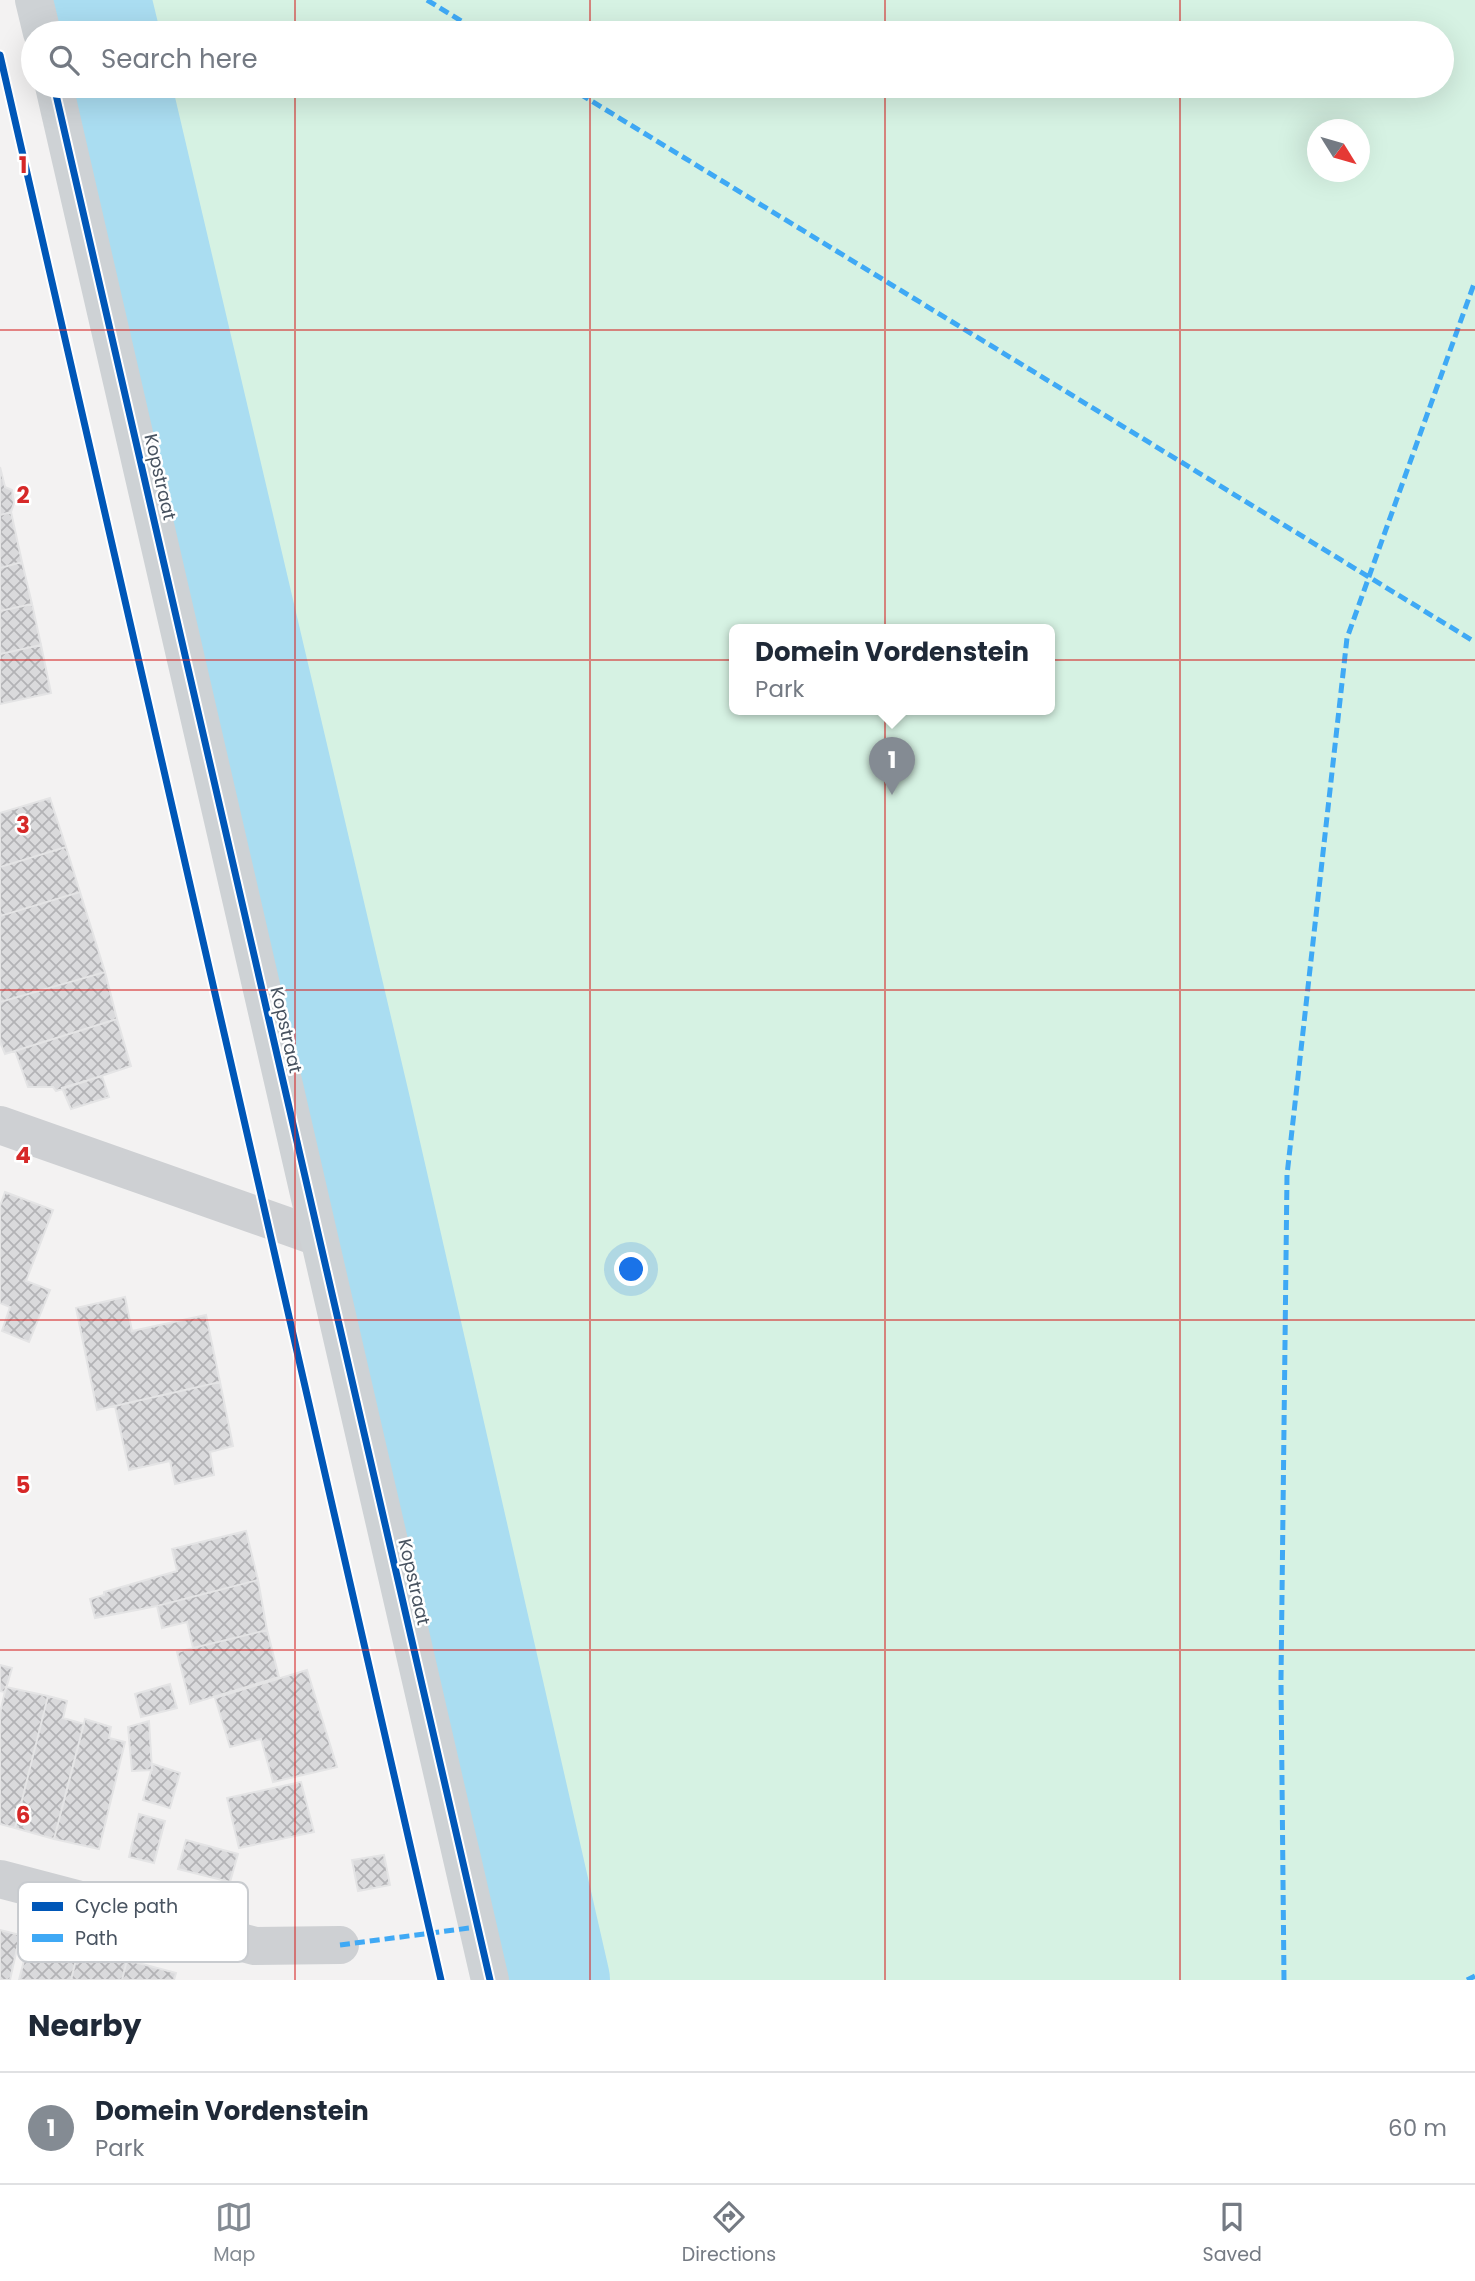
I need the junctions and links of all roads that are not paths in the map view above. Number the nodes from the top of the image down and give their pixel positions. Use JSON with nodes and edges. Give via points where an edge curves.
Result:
{"nodes":[{"id":1,"x":34,"y":0,"type":"edge"},
{"id":2,"x":39,"y":21,"type":"edge"},
{"id":3,"x":57,"y":98,"type":"edge"},
{"id":4,"x":0,"y":1125,"type":"edge"},
{"id":5,"x":318,"y":1237,"type":"junction"},
{"id":6,"x":0,"y":1879,"type":"edge"},
{"id":7,"x":18,"y":1884,"type":"edge"},
{"id":8,"x":248,"y":1944,"type":"edge"},
{"id":9,"x":341,"y":1945,"type":"dead end"},
{"id":10,"x":490,"y":1980,"type":"edge"}],
"edges":[{"from":1,"to":2,"type":"main road"},
{"from":3,"to":5,"type":"main road","name":"Kopstraat"},
{"from":4,"to":5,"type":"street"},
{"from":5,"to":10,"type":"main road","name":"Kopstraat"},
{"from":6,"to":7,"type":"street"},
{"from":8,"to":9,"type":"street"}]}
